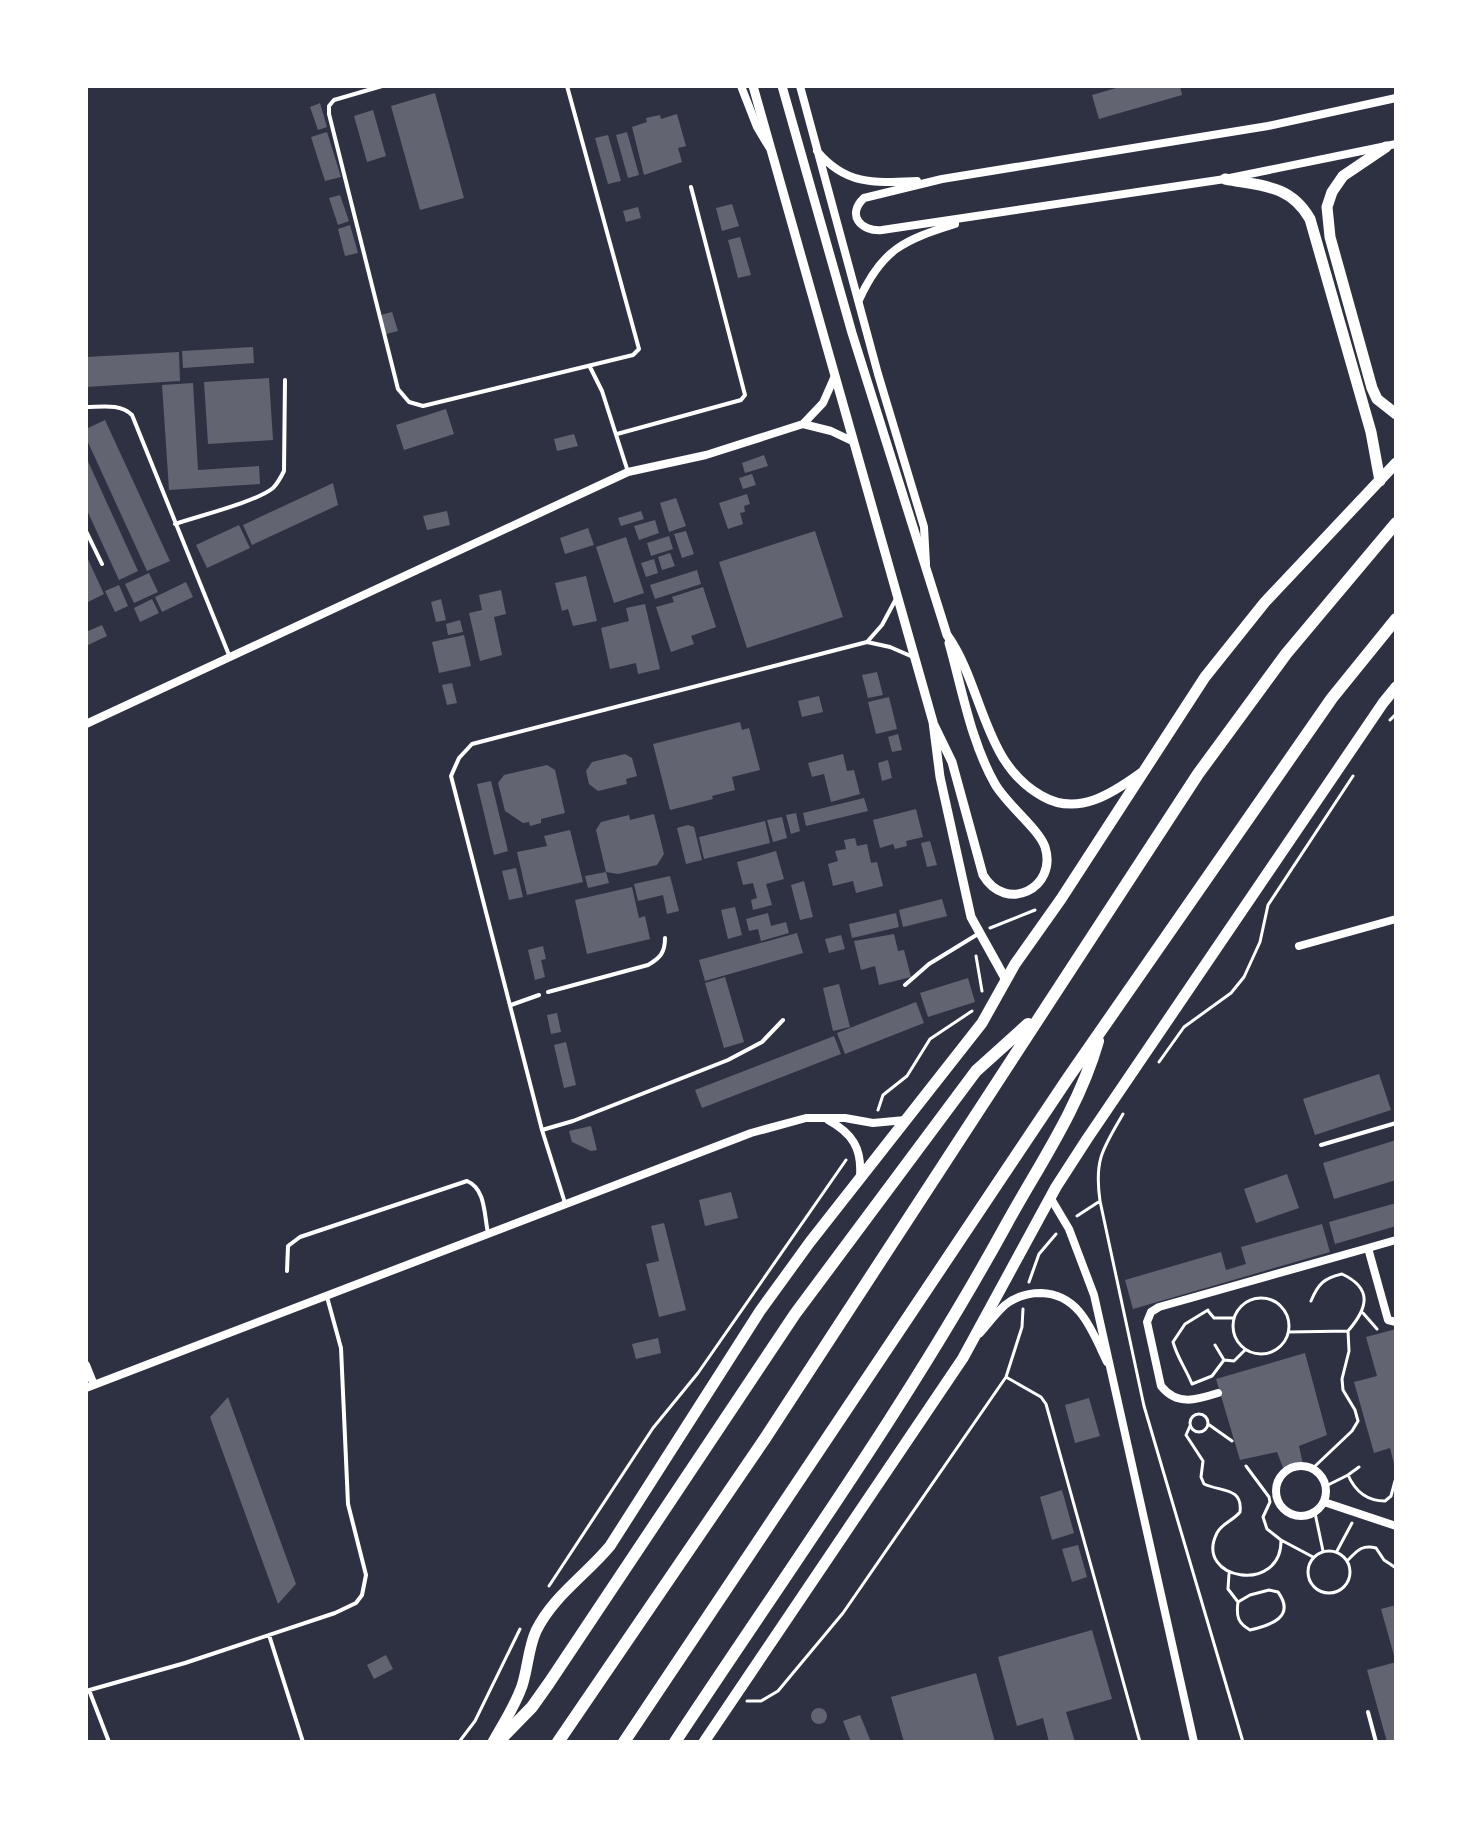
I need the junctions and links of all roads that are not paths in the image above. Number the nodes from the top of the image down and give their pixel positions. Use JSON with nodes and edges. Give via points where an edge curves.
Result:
{"nodes":[{"id":1,"x":382,"y":86,"type":"edge"},
{"id":2,"x":567,"y":86,"type":"edge"},
{"id":3,"x":741,"y":86,"type":"edge"},
{"id":4,"x":753,"y":86,"type":"edge"},
{"id":5,"x":782,"y":86,"type":"edge"},
{"id":6,"x":800,"y":86,"type":"edge"},
{"id":7,"x":1396,"y":98,"type":"edge"},
{"id":8,"x":1391,"y":146,"type":"edge"},
{"id":9,"x":816,"y":149,"type":"junction"},
{"id":10,"x":771,"y":150,"type":"junction"},
{"id":11,"x":942,"y":179,"type":"junction"},
{"id":12,"x":1225,"y":179,"type":"junction"},
{"id":13,"x":691,"y":187,"type":"dead end"},
{"id":14,"x":978,"y":216,"type":"junction"},
{"id":15,"x":859,"y":300,"type":"junction"},
{"id":16,"x":590,"y":367,"type":"junction"},
{"id":17,"x":834,"y":378,"type":"junction"},
{"id":18,"x":285,"y":380,"type":"dead end"},
{"id":19,"x":86,"y":407,"type":"edge"},
{"id":20,"x":1396,"y":414,"type":"edge"},
{"id":21,"x":803,"y":424,"type":"junction"},
{"id":22,"x":617,"y":434,"type":"junction"},
{"id":23,"x":852,"y":441,"type":"junction"},
{"id":24,"x":1396,"y":463,"type":"edge"},
{"id":25,"x":628,"y":472,"type":"junction"},
{"id":26,"x":1380,"y":481,"type":"junction"},
{"id":27,"x":1396,"y":523,"type":"edge"},
{"id":28,"x":175,"y":524,"type":"junction"},
{"id":29,"x":86,"y":531,"type":"edge"},
{"id":30,"x":102,"y":564,"type":"dead end"},
{"id":31,"x":926,"y":565,"type":"junction"},
{"id":32,"x":898,"y":595,"type":"junction"},
{"id":33,"x":1396,"y":619,"type":"edge"},
{"id":34,"x":947,"y":635,"type":"junction"},
{"id":35,"x":867,"y":642,"type":"junction"},
{"id":36,"x":230,"y":657,"type":"junction"},
{"id":37,"x":915,"y":658,"type":"junction"},
{"id":38,"x":1396,"y":687,"type":"edge"},
{"id":39,"x":1396,"y":699,"type":"edge"},
{"id":40,"x":1383,"y":703,"type":"junction"},
{"id":41,"x":933,"y":722,"type":"junction"},
{"id":42,"x":86,"y":724,"type":"edge"},
{"id":43,"x":1142,"y":772,"type":"junction"},
{"id":44,"x":1396,"y":919,"type":"edge"},
{"id":45,"x":979,"y":933,"type":"junction"},
{"id":46,"x":665,"y":938,"type":"dead end"},
{"id":47,"x":1299,"y":946,"type":"dead end"},
{"id":48,"x":1006,"y":980,"type":"junction"},
{"id":49,"x":905,"y":985,"type":"dead end"},
{"id":50,"x":548,"y":992,"type":"dead end"},
{"id":51,"x":539,"y":995,"type":"dead end"},
{"id":52,"x":511,"y":1005,"type":"junction"},
{"id":53,"x":1037,"y":1017,"type":"junction"},
{"id":54,"x":783,"y":1020,"type":"dead end"},
{"id":55,"x":1101,"y":1030,"type":"junction"},
{"id":56,"x":824,"y":1117,"type":"junction"},
{"id":57,"x":905,"y":1120,"type":"junction"},
{"id":58,"x":1396,"y":1123,"type":"edge"},
{"id":59,"x":542,"y":1130,"type":"junction"},
{"id":60,"x":1321,"y":1145,"type":"dead end"},
{"id":61,"x":860,"y":1181,"type":"junction"},
{"id":62,"x":1050,"y":1197,"type":"junction"},
{"id":63,"x":565,"y":1203,"type":"junction"},
{"id":64,"x":488,"y":1233,"type":"junction"},
{"id":65,"x":1396,"y":1240,"type":"edge"},
{"id":66,"x":1368,"y":1248,"type":"junction"},
{"id":67,"x":287,"y":1271,"type":"dead end"},
{"id":68,"x":326,"y":1295,"type":"junction"},
{"id":69,"x":1396,"y":1322,"type":"edge"},
{"id":70,"x":972,"y":1342,"type":"junction"},
{"id":71,"x":86,"y":1365,"type":"edge"},
{"id":72,"x":1114,"y":1377,"type":"junction"},
{"id":73,"x":90,"y":1387,"type":"edge"},
{"id":74,"x":1218,"y":1393,"type":"dead end"},
{"id":75,"x":1324,"y":1502,"type":"junction"},
{"id":76,"x":1396,"y":1526,"type":"edge"},
{"id":77,"x":269,"y":1635,"type":"junction"},
{"id":78,"x":88,"y":1690,"type":"edge"},
{"id":79,"x":1368,"y":1712,"type":"dead end"},
{"id":80,"x":109,"y":1742,"type":"edge"},
{"id":81,"x":303,"y":1742,"type":"edge"},
{"id":82,"x":495,"y":1742,"type":"edge"},
{"id":83,"x":558,"y":1742,"type":"edge"},
{"id":84,"x":624,"y":1742,"type":"edge"},
{"id":85,"x":675,"y":1742,"type":"edge"},
{"id":86,"x":704,"y":1742,"type":"edge"},
{"id":87,"x":1194,"y":1742,"type":"edge"},
{"id":88,"x":1376,"y":1742,"type":"edge"}],
"edges":[{"from":1,"to":16,"type":"lane","via":[[334,100],[329,114],[398,389],[409,402],[423,406]]},
{"from":2,"to":16,"type":"lane","via":[[639,349]]},
{"from":3,"to":10,"type":"street"},
{"from":4,"to":10,"type":"street"},
{"from":5,"to":31,"type":"street","via":[[852,333]]},
{"from":6,"to":9,"type":"street"},
{"from":7,"to":11,"type":"street","via":[[1283,123]]},
{"from":8,"to":12,"type":"street"},
{"from":8,"to":20,"type":"main road","via":[[1336,183],[1327,220],[1372,388]]},
{"from":9,"to":11,"type":"street","via":[[836,170],[869,182]]},
{"from":9,"to":15,"type":"street"},
{"from":10,"to":17,"type":"street"},
{"from":11,"to":14,"type":"street","via":[[864,198],[856,208],[858,221],[874,231]]},
{"from":12,"to":14,"type":"street"},
{"from":12,"to":26,"type":"main road","via":[[1289,193],[1310,219]]},
{"from":13,"to":22,"type":"lane","via":[[745,395]]},
{"from":14,"to":15,"type":"street","via":[[894,249],[874,270]]},
{"from":15,"to":31,"type":"street","via":[[924,527]]},
{"from":16,"to":22,"type":"lane"},
{"from":17,"to":21,"type":"street","via":[[823,403]]},
{"from":17,"to":23,"type":"street"},
{"from":18,"to":28,"type":"lane","via":[[284,471],[279,481],[257,496]]},
{"from":19,"to":28,"type":"lane","via":[[115,407],[132,415]]},
{"from":21,"to":23,"type":"street"},
{"from":21,"to":25,"type":"street","via":[[706,455]]},
{"from":22,"to":25,"type":"lane"},
{"from":23,"to":32,"type":"street"},
{"from":24,"to":26,"type":"main road"},
{"from":25,"to":36,"type":"street"},
{"from":26,"to":43,"type":"main road","via":[[1265,602],[1205,677]]},
{"from":27,"to":53,"type":"highway","via":[[1286,654],[1205,763]]},
{"from":28,"to":36,"type":"lane"},
{"from":29,"to":30,"type":"lane"},
{"from":31,"to":34,"type":"street"},
{"from":32,"to":35,"type":"lane"},
{"from":32,"to":37,"type":"street"},
{"from":33,"to":55,"type":"highway","via":[[1332,698]]},
{"from":34,"to":41,"type":"street","via":[[989,772],[1045,848],[1045,871],[1031,889],[1010,895],[986,881],[952,762]]},
{"from":34,"to":43,"type":"street","via":[[996,745],[1031,789],[1050,801],[1082,803],[1101,799]]},
{"from":35,"to":37,"type":"lane"},
{"from":35,"to":52,"type":"lane","via":[[472,744],[451,776]]},
{"from":36,"to":42,"type":"street"},
{"from":37,"to":41,"type":"street"},
{"from":38,"to":40,"type":"main road"},
{"from":39,"to":40,"type":"street"},
{"from":40,"to":62,"type":"main road"},
{"from":41,"to":45,"type":"street","via":[[940,777]]},
{"from":43,"to":48,"type":"main road"},
{"from":44,"to":47,"type":"street"},
{"from":45,"to":48,"type":"street"},
{"from":45,"to":49,"type":"lane"},
{"from":46,"to":50,"type":"lane","via":[[660,958],[648,965]]},
{"from":48,"to":57,"type":"main road","via":[[982,1023]]},
{"from":51,"to":52,"type":"lane"},
{"from":52,"to":59,"type":"lane"},
{"from":53,"to":82,"type":"highway","via":[[960,1091],[795,1314],[532,1707]]},
{"from":53,"to":83,"type":"highway","via":[[764,1440]]},
{"from":54,"to":59,"type":"lane","via":[[762,1042],[728,1060]]},
{"from":55,"to":84,"type":"highway"},
{"from":55,"to":85,"type":"highway","via":[[1075,1102],[983,1269]]},
{"from":56,"to":57,"type":"street","via":[[873,1123]]},
{"from":56,"to":61,"type":"street","via":[[847,1132],[858,1149]]},
{"from":56,"to":63,"type":"street","via":[[751,1133]]},
{"from":57,"to":61,"type":"main road"},
{"from":58,"to":60,"type":"lane"},
{"from":59,"to":63,"type":"lane"},
{"from":61,"to":82,"type":"main road","via":[[760,1311],[610,1546],[542,1621],[522,1686]]},
{"from":62,"to":70,"type":"main road"},
{"from":62,"to":72,"type":"street","via":[[1083,1262]]},
{"from":63,"to":64,"type":"street"},
{"from":64,"to":67,"type":"lane","via":[[480,1192],[467,1181],[300,1237],[288,1246]]},
{"from":64,"to":68,"type":"street"},
{"from":65,"to":66,"type":"street"},
{"from":66,"to":69,"type":"street","via":[[1388,1320]]},
{"from":66,"to":74,"type":"street","via":[[1151,1312],[1147,1322],[1161,1386],[1185,1402]]},
{"from":68,"to":73,"type":"street"},
{"from":68,"to":77,"type":"lane","via":[[341,1348],[348,1504],[366,1584],[356,1603],[346,1609]]},
{"from":70,"to":72,"type":"street","via":[[1016,1297],[1051,1294],[1078,1309]]},
{"from":70,"to":86,"type":"main road"},
{"from":71,"to":73,"type":"street"},
{"from":72,"to":87,"type":"street"},
{"from":75,"to":75,"type":"street","via":[[1326,1486],[1313,1468],[1287,1470],[1277,1483],[1276,1499],[1286,1512],[1301,1517],[1315,1513]]},
{"from":75,"to":76,"type":"street"},
{"from":77,"to":78,"type":"lane"},
{"from":77,"to":81,"type":"lane"},
{"from":78,"to":80,"type":"lane"},
{"from":79,"to":88,"type":"lane"}]}
